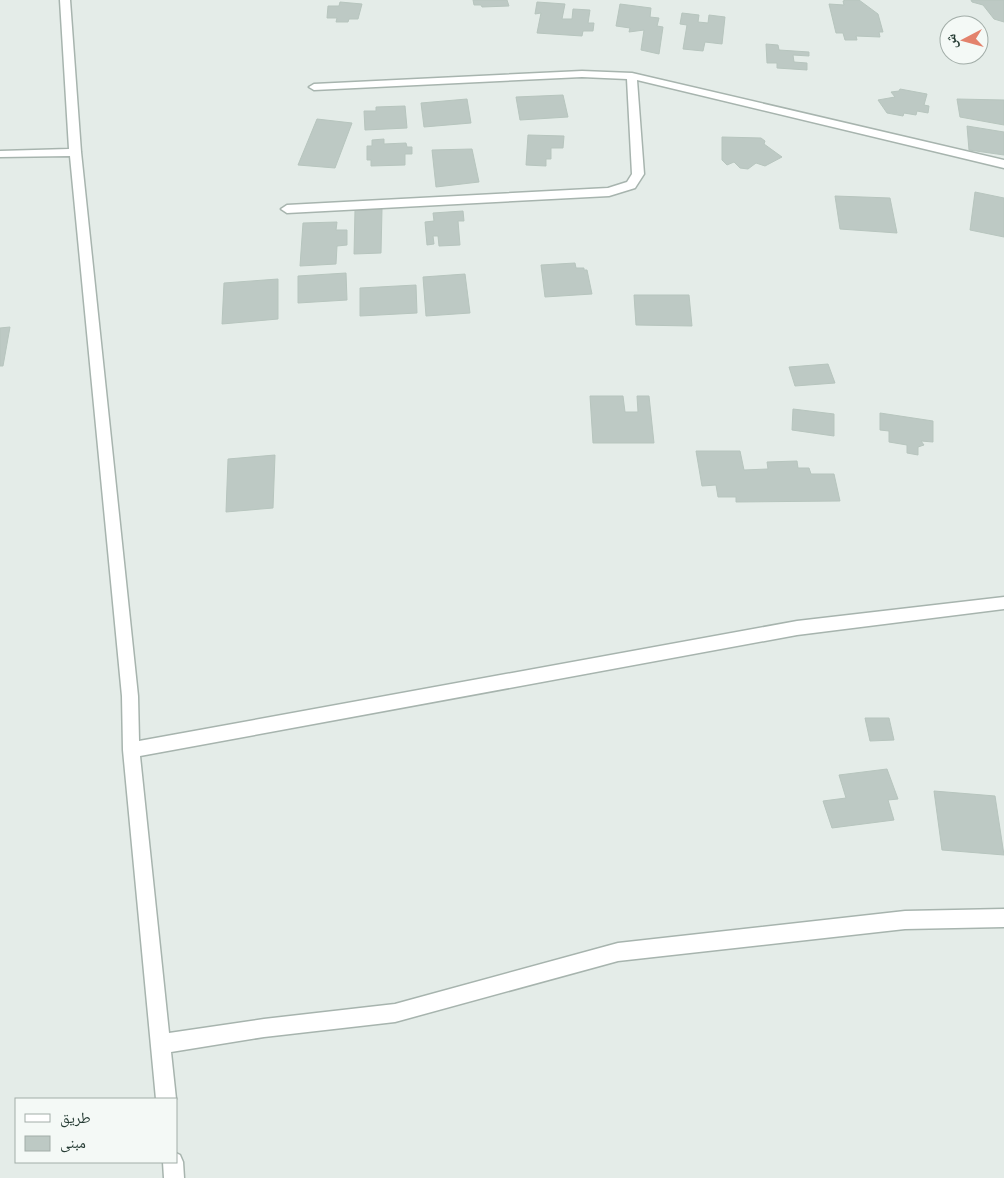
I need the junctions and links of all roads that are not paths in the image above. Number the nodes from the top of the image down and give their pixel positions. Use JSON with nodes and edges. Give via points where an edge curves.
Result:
{"nodes":[{"id":1,"x":64,"y":0,"type":"edge"},
{"id":2,"x":632,"y":76,"type":"junction"},
{"id":3,"x":314,"y":87,"type":"dead end"},
{"id":4,"x":75,"y":152,"type":"junction"},
{"id":5,"x":0,"y":154,"type":"edge"},
{"id":6,"x":1004,"y":164,"type":"edge"},
{"id":7,"x":288,"y":209,"type":"dead end"},
{"id":8,"x":1004,"y":603,"type":"edge"},
{"id":9,"x":131,"y":750,"type":"junction"},
{"id":10,"x":1004,"y":918,"type":"edge"},
{"id":11,"x":161,"y":1044,"type":"junction"},
{"id":12,"x":166,"y":1098,"type":"edge"},
{"id":13,"x":173,"y":1163,"type":"edge"},
{"id":14,"x":174,"y":1178,"type":"edge"}],
"edges":[{"from":1,"to":4,"type":"street"},
{"from":2,"to":3,"type":"street","via":[[582,74]]},
{"from":2,"to":6,"type":"street"},
{"from":2,"to":7,"type":"street","via":[[638,174],[631,185],[609,192]]},
{"from":4,"to":5,"type":"street"},
{"from":4,"to":9,"type":"street","via":[[130,696]]},
{"from":8,"to":9,"type":"street","via":[[797,628]]},
{"from":9,"to":11,"type":"street"},
{"from":10,"to":11,"type":"street","via":[[905,920],[618,952],[395,1013]]},
{"from":11,"to":12,"type":"street"},
{"from":13,"to":14,"type":"street"}]}
